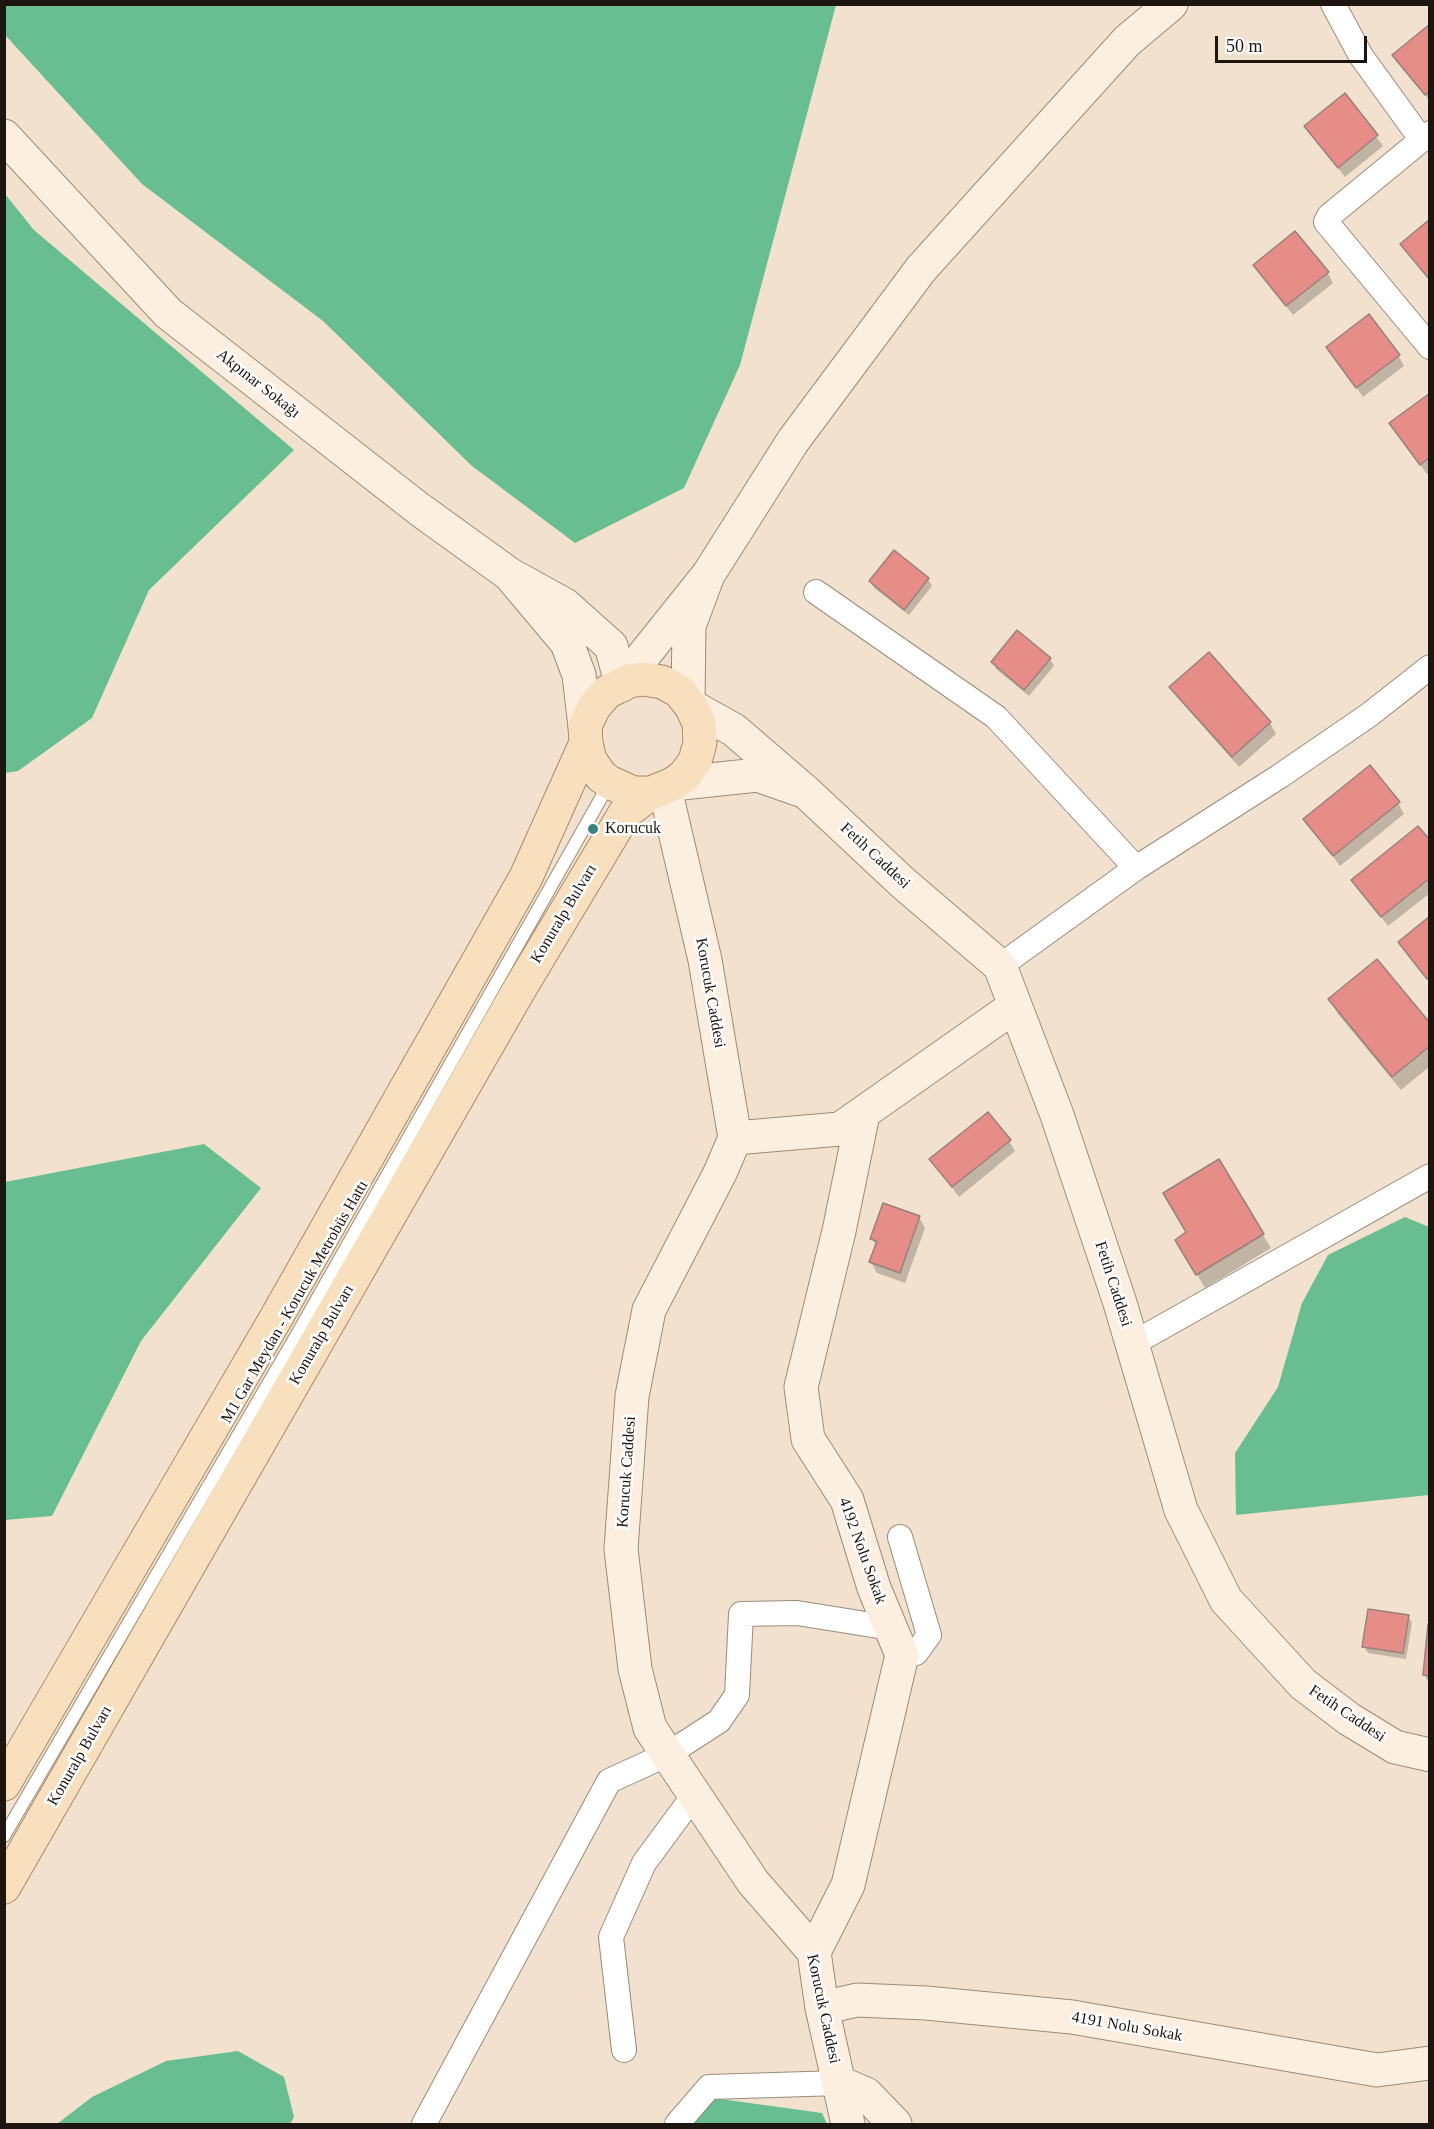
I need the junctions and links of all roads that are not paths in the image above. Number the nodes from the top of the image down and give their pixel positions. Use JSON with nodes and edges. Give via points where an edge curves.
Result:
{"nodes":[{"id":1,"x":1171,"y":4,"type":"edge"},
{"id":2,"x":1333,"y":4,"type":"edge"},
{"id":3,"x":4,"y":129,"type":"edge"},
{"id":4,"x":4,"y":136,"type":"edge"},
{"id":5,"x":1425,"y":136,"type":"edge"},
{"id":6,"x":33,"y":167,"type":"junction"},
{"id":7,"x":1425,"y":332,"type":"edge"},
{"id":8,"x":509,"y":574,"type":"junction"},
{"id":9,"x":708,"y":574,"type":"junction"},
{"id":10,"x":816,"y":591,"type":"dead end"},
{"id":11,"x":1430,"y":667,"type":"edge"},
{"id":12,"x":626,"y":683,"type":"junction"},
{"id":13,"x":690,"y":704,"type":"junction"},
{"id":14,"x":586,"y":734,"type":"junction"},
{"id":15,"x":609,"y":782,"type":"junction"},
{"id":16,"x":663,"y":789,"type":"junction"},
{"id":17,"x":806,"y":792,"type":"junction"},
{"id":18,"x":1136,"y":868,"type":"junction"},
{"id":19,"x":1000,"y":966,"type":"junction"},
{"id":20,"x":1015,"y":1006,"type":"junction"},
{"id":21,"x":862,"y":1114,"type":"junction"},
{"id":22,"x":735,"y":1138,"type":"junction"},
{"id":23,"x":1430,"y":1176,"type":"edge"},
{"id":24,"x":1132,"y":1344,"type":"junction"},
{"id":25,"x":900,"y":1537,"type":"dead end"},
{"id":26,"x":896,"y":1642,"type":"junction"},
{"id":27,"x":668,"y":1754,"type":"junction"},
{"id":28,"x":1430,"y":1755,"type":"edge"},
{"id":29,"x":4,"y":1784,"type":"edge"},
{"id":30,"x":695,"y":1794,"type":"junction"},
{"id":31,"x":4,"y":1836,"type":"edge"},
{"id":32,"x":4,"y":1887,"type":"edge"},
{"id":33,"x":814,"y":1952,"type":"junction"},
{"id":34,"x":822,"y":2008,"type":"junction"},
{"id":35,"x":624,"y":2050,"type":"dead end"},
{"id":36,"x":1430,"y":2063,"type":"edge"},
{"id":37,"x":840,"y":2083,"type":"junction"},
{"id":38,"x":424,"y":2124,"type":"edge"},
{"id":39,"x":677,"y":2124,"type":"edge"},
{"id":40,"x":848,"y":2124,"type":"edge"},
{"id":41,"x":895,"y":2124,"type":"edge"}],
"edges":[{"from":1,"to":9,"type":"street","via":[[1127,41],[921,268],[793,441]]},
{"from":2,"to":5,"type":"street","via":[[1361,56]]},
{"from":3,"to":6,"type":"street","name":"Akpınar Sokağı"},
{"from":4,"to":6,"type":"street","name":"Akpınar Sokağı"},
{"from":5,"to":7,"type":"street","via":[[1326,222]]},
{"from":6,"to":8,"type":"street","name":"Akpınar Sokağı","via":[[168,313],[419,509]]},
{"from":8,"to":12,"type":"street","name":"Akpınar Sokağı","via":[[565,605],[611,646]]},
{"from":8,"to":14,"type":"street","name":"Akpınar Sokağı","via":[[567,643],[579,675]]},
{"from":9,"to":12,"type":"street"},
{"from":9,"to":13,"type":"street","via":[[689,626]]},
{"from":10,"to":18,"type":"street","via":[[996,717]]},
{"from":11,"to":18,"type":"street","via":[[1329,742]]},
{"from":12,"to":13,"type":"main road","via":[[642,679],[662,682]]},
{"from":12,"to":14,"type":"main road","via":[[607,692],[594,707]]},
{"from":13,"to":16,"type":"main road","via":[[699,723],[695,761],[684,776]]},
{"from":13,"to":17,"type":"street","name":"Fetih Caddesi","via":[[734,730]]},
{"from":14,"to":15,"type":"main road","via":[[591,760]]},
{"from":14,"to":29,"type":"main road","via":[[526,877],[276,1318]]},
{"from":15,"to":16,"type":"main road","via":[[633,793]]},
{"from":15,"to":31,"type":"lane","name":"M1 Gar Meydan - Korucuk Metrobüs Hattı","via":[[290,1346]]},
{"from":16,"to":17,"type":"street","name":"Fetih Caddesi","via":[[758,775]]},
{"from":16,"to":22,"type":"street","name":"Korucuk Caddesi","via":[[705,960]]},
{"from":16,"to":32,"type":"main road","name":"Konuralp Bulvarı","via":[[624,813]]},
{"from":17,"to":19,"type":"street","name":"Fetih Caddesi"},
{"from":18,"to":19,"type":"street"},
{"from":19,"to":20,"type":"street","name":"Fetih Caddesi"},
{"from":20,"to":21,"type":"street"},
{"from":20,"to":24,"type":"street","name":"Fetih Caddesi","via":[[1056,1115]]},
{"from":21,"to":22,"type":"street","via":[[840,1130]]},
{"from":21,"to":26,"type":"street","name":"4192 Nolu Sokak","via":[[839,1231],[801,1387],[808,1439],[847,1500],[874,1588]]},
{"from":22,"to":27,"type":"street","name":"Korucuk Caddesi","via":[[649,1310],[632,1396],[621,1549],[635,1669],[650,1728]]},
{"from":23,"to":24,"type":"street"},
{"from":24,"to":28,"type":"street","name":"Fetih Caddesi","via":[[1181,1510],[1226,1600],[1303,1684],[1349,1719],[1395,1747]]},
{"from":25,"to":26,"type":"street","via":[[929,1635],[916,1653]]},
{"from":26,"to":27,"type":"street","via":[[797,1613],[741,1614],[737,1695],[719,1721]]},
{"from":26,"to":33,"type":"street","via":[[848,1885]]},
{"from":27,"to":30,"type":"street","name":"Korucuk Caddesi"},
{"from":27,"to":38,"type":"street","via":[[609,1781]]},
{"from":30,"to":33,"type":"street","name":"Korucuk Caddesi","via":[[753,1882]]},
{"from":30,"to":35,"type":"street","via":[[644,1863],[611,1937]]},
{"from":33,"to":34,"type":"street","name":"Korucuk Caddesi"},
{"from":34,"to":36,"type":"street","name":"4191 Nolu Sokak","via":[[857,2000],[927,2003],[1072,2017],[1377,2070]]},
{"from":34,"to":37,"type":"street","name":"Korucuk Caddesi"},
{"from":37,"to":39,"type":"street","via":[[708,2087]]},
{"from":37,"to":40,"type":"street","name":"Korucuk Caddesi"},
{"from":37,"to":41,"type":"street","via":[[866,2094]]}]}
